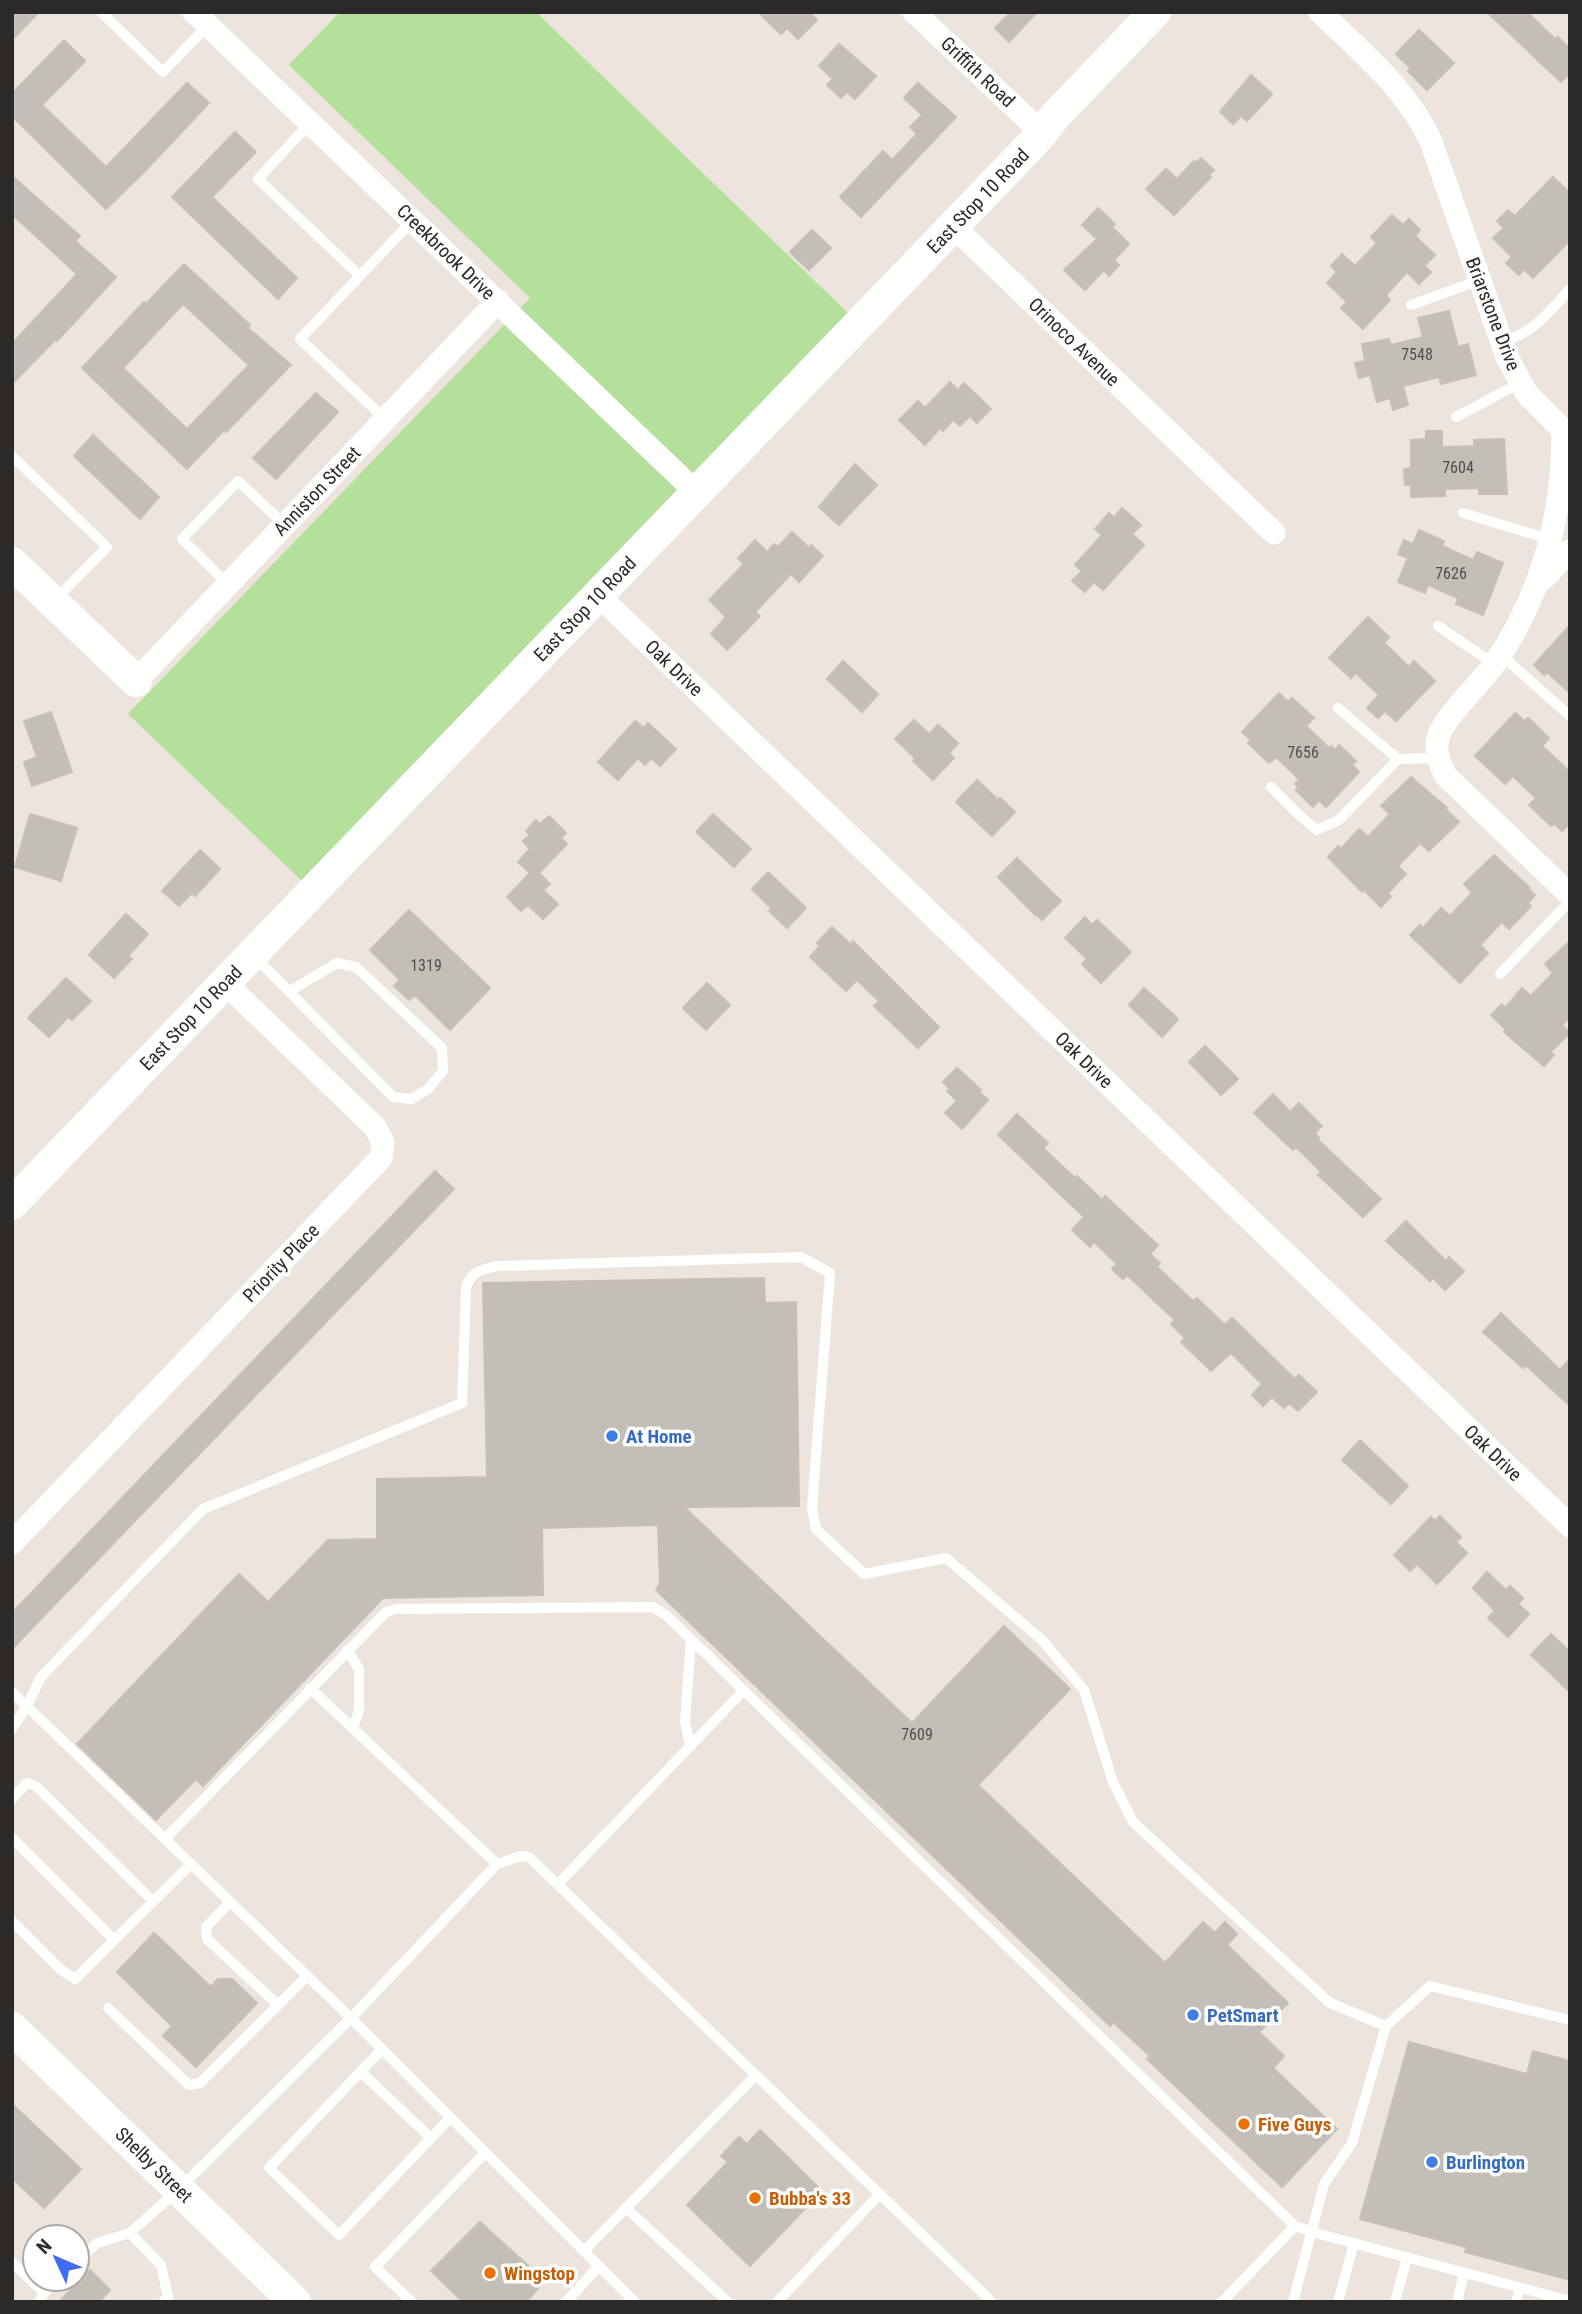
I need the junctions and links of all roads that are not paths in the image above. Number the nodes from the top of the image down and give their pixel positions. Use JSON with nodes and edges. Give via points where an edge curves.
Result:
{"nodes":[{"id":1,"x":101,"y":12,"type":"edge"},
{"id":2,"x":914,"y":12,"type":"edge"},
{"id":3,"x":1155,"y":12,"type":"edge"},
{"id":4,"x":1320,"y":12,"type":"edge"},
{"id":5,"x":201,"y":19,"type":"edge"},
{"id":6,"x":310,"y":122,"type":"junction"},
{"id":7,"x":1041,"y":132,"type":"junction"},
{"id":8,"x":413,"y":220,"type":"junction"},
{"id":9,"x":953,"y":226,"type":"junction"},
{"id":10,"x":360,"y":275,"type":"junction"},
{"id":11,"x":1480,"y":280,"type":"junction"},
{"id":12,"x":1570,"y":289,"type":"edge"},
{"id":13,"x":498,"y":301,"type":"junction"},
{"id":14,"x":1411,"y":305,"type":"dead end"},
{"id":15,"x":1502,"y":342,"type":"junction"},
{"id":16,"x":1520,"y":383,"type":"junction"},
{"id":17,"x":1456,"y":417,"type":"dead end"},
{"id":18,"x":385,"y":419,"type":"junction"},
{"id":19,"x":1567,"y":433,"type":"edge"},
{"id":20,"x":12,"y":456,"type":"edge"},
{"id":21,"x":697,"y":493,"type":"junction"},
{"id":22,"x":1463,"y":513,"type":"dead end"},
{"id":23,"x":285,"y":525,"type":"junction"},
{"id":24,"x":1274,"y":533,"type":"dead end"},
{"id":25,"x":1563,"y":554,"type":"edge"},
{"id":26,"x":12,"y":562,"type":"edge"},
{"id":27,"x":228,"y":584,"type":"junction"},
{"id":28,"x":598,"y":595,"type":"junction"},
{"id":29,"x":54,"y":601,"type":"junction"},
{"id":30,"x":1438,"y":626,"type":"dead end"},
{"id":31,"x":1497,"y":659,"type":"junction"},
{"id":32,"x":136,"y":681,"type":"joint"},
{"id":33,"x":1338,"y":708,"type":"dead end"},
{"id":34,"x":1570,"y":716,"type":"edge"},
{"id":35,"x":1438,"y":758,"type":"junction"},
{"id":36,"x":1398,"y":759,"type":"junction"},
{"id":37,"x":1271,"y":787,"type":"dead end"},
{"id":38,"x":1570,"y":895,"type":"edge"},
{"id":39,"x":1570,"y":901,"type":"edge"},
{"id":40,"x":252,"y":954,"type":"junction"},
{"id":41,"x":1500,"y":974,"type":"dead end"},
{"id":42,"x":225,"y":983,"type":"junction"},
{"id":43,"x":289,"y":991,"type":"junction"},
{"id":44,"x":12,"y":1204,"type":"edge"},
{"id":45,"x":1570,"y":1526,"type":"edge"},
{"id":46,"x":12,"y":1543,"type":"edge"},
{"id":47,"x":691,"y":1639,"type":"junction"},
{"id":48,"x":347,"y":1650,"type":"junction"},
{"id":49,"x":310,"y":1688,"type":"junction"},
{"id":50,"x":744,"y":1690,"type":"junction"},
{"id":51,"x":12,"y":1692,"type":"edge"},
{"id":52,"x":27,"y":1706,"type":"junction"},
{"id":53,"x":12,"y":1729,"type":"edge"},
{"id":54,"x":353,"y":1729,"type":"junction"},
{"id":55,"x":690,"y":1746,"type":"junction"},
{"id":56,"x":12,"y":1799,"type":"edge"},
{"id":57,"x":12,"y":1838,"type":"edge"},
{"id":58,"x":165,"y":1839,"type":"junction"},
{"id":59,"x":191,"y":1864,"type":"junction"},
{"id":60,"x":497,"y":1864,"type":"junction"},
{"id":61,"x":558,"y":1884,"type":"junction"},
{"id":62,"x":153,"y":1901,"type":"junction"},
{"id":63,"x":230,"y":1902,"type":"junction"},
{"id":64,"x":12,"y":1921,"type":"edge"},
{"id":65,"x":114,"y":1940,"type":"junction"},
{"id":66,"x":307,"y":1976,"type":"junction"},
{"id":67,"x":278,"y":2006,"type":"junction"},
{"id":68,"x":108,"y":2008,"type":"dead end"},
{"id":69,"x":351,"y":2018,"type":"junction"},
{"id":70,"x":1570,"y":2020,"type":"edge"},
{"id":71,"x":1386,"y":2026,"type":"junction"},
{"id":72,"x":19,"y":2038,"type":"edge"},
{"id":73,"x":383,"y":2049,"type":"junction"},
{"id":74,"x":361,"y":2072,"type":"junction"},
{"id":75,"x":755,"y":2075,"type":"junction"},
{"id":76,"x":450,"y":2118,"type":"junction"},
{"id":77,"x":431,"y":2138,"type":"junction"},
{"id":78,"x":485,"y":2153,"type":"junction"},
{"id":79,"x":179,"y":2189,"type":"junction"},
{"id":80,"x":880,"y":2194,"type":"junction"},
{"id":81,"x":626,"y":2208,"type":"junction"},
{"id":82,"x":1295,"y":2226,"type":"junction"},
{"id":83,"x":1312,"y":2232,"type":"junction"},
{"id":84,"x":130,"y":2233,"type":"junction"},
{"id":85,"x":1354,"y":2243,"type":"junction"},
{"id":86,"x":91,"y":2249,"type":"edge"},
{"id":87,"x":584,"y":2251,"type":"junction"},
{"id":88,"x":1407,"y":2258,"type":"junction"},
{"id":89,"x":12,"y":2262,"type":"edge"},
{"id":90,"x":599,"y":2266,"type":"junction"},
{"id":91,"x":1464,"y":2273,"type":"junction"},
{"id":92,"x":1520,"y":2288,"type":"junction"},
{"id":93,"x":41,"y":2298,"type":"edge"},
{"id":94,"x":290,"y":2300,"type":"edge"},
{"id":95,"x":631,"y":2300,"type":"edge"},
{"id":96,"x":1570,"y":2301,"type":"edge"},
{"id":97,"x":163,"y":2302,"type":"edge"},
{"id":98,"x":412,"y":2302,"type":"edge"},
{"id":99,"x":566,"y":2302,"type":"edge"},
{"id":100,"x":728,"y":2302,"type":"edge"},
{"id":101,"x":777,"y":2302,"type":"edge"},
{"id":102,"x":992,"y":2302,"type":"edge"},
{"id":103,"x":1222,"y":2302,"type":"edge"},
{"id":104,"x":1293,"y":2302,"type":"edge"},
{"id":105,"x":1338,"y":2302,"type":"edge"},
{"id":106,"x":1395,"y":2302,"type":"edge"},
{"id":107,"x":1457,"y":2302,"type":"edge"},
{"id":108,"x":1516,"y":2302,"type":"edge"}],
"edges":[{"from":1,"to":5,"type":"lane","via":[[163,72]]},
{"from":2,"to":7,"type":"street","name":"Griffith Road"},
{"from":3,"to":7,"type":"street","name":"East Stop 10 Road"},
{"from":4,"to":11,"type":"street","name":"Briarstone Drive","via":[[1404,95],[1421,120]]},
{"from":5,"to":6,"type":"street","name":"Creekbrook Drive"},
{"from":6,"to":8,"type":"street","name":"Creekbrook Drive"},
{"from":6,"to":10,"type":"lane","via":[[258,180]]},
{"from":7,"to":9,"type":"street","name":"East Stop 10 Road"},
{"from":8,"to":10,"type":"lane"},
{"from":8,"to":13,"type":"street","name":"Creekbrook Drive"},
{"from":9,"to":21,"type":"street","name":"East Stop 10 Road"},
{"from":9,"to":24,"type":"street","name":"Orinoco Avenue"},
{"from":10,"to":18,"type":"lane","via":[[300,339]]},
{"from":11,"to":14,"type":"lane"},
{"from":11,"to":15,"type":"street","name":"Briarstone Drive"},
{"from":12,"to":15,"type":"lane","via":[[1531,330]]},
{"from":13,"to":18,"type":"street","name":"Anniston Street"},
{"from":13,"to":21,"type":"street","name":"Creekbrook Drive"},
{"from":15,"to":16,"type":"street","name":"Briarstone Drive"},
{"from":16,"to":17,"type":"lane"},
{"from":16,"to":19,"type":"street","name":"Briarstone Drive"},
{"from":18,"to":23,"type":"street","name":"Anniston Street"},
{"from":19,"to":25,"type":"street","name":"Briarstone Drive","via":[[1561,492]]},
{"from":20,"to":29,"type":"lane","via":[[107,547]]},
{"from":21,"to":28,"type":"street","name":"East Stop 10 Road"},
{"from":22,"to":25,"type":"lane"},
{"from":23,"to":27,"type":"street","name":"Anniston Street"},
{"from":23,"to":27,"type":"lane","via":[[238,481],[182,539]]},
{"from":25,"to":31,"type":"street","via":[[1535,589]]},
{"from":26,"to":29,"type":"street"},
{"from":27,"to":32,"type":"street","name":"Anniston Street"},
{"from":28,"to":40,"type":"street","name":"East Stop 10 Road"},
{"from":28,"to":45,"type":"street","name":"Oak Drive"},
{"from":29,"to":32,"type":"street"},
{"from":30,"to":31,"type":"lane"},
{"from":31,"to":34,"type":"lane"},
{"from":31,"to":35,"type":"street","via":[[1441,729]]},
{"from":33,"to":36,"type":"lane"},
{"from":35,"to":36,"type":"lane"},
{"from":35,"to":38,"type":"street","via":[[1446,776]]},
{"from":36,"to":37,"type":"lane","via":[[1339,820],[1317,830]]},
{"from":39,"to":41,"type":"lane"},
{"from":40,"to":42,"type":"street","name":"East Stop 10 Road"},
{"from":40,"to":43,"type":"lane"},
{"from":42,"to":44,"type":"street","name":"East Stop 10 Road"},
{"from":42,"to":46,"type":"street","name":"Priority Place","via":[[375,1127],[383,1142],[381,1158]]},
{"from":43,"to":43,"type":"lane","via":[[393,1097],[412,1099],[443,1071],[442,1048],[356,967],[337,963]]},
{"from":47,"to":48,"type":"lane","via":[[653,1607],[396,1609],[386,1612]]},
{"from":47,"to":50,"type":"lane"},
{"from":47,"to":55,"type":"lane","via":[[685,1721]]},
{"from":48,"to":49,"type":"lane"},
{"from":48,"to":54,"type":"lane","via":[[359,1669],[359,1710]]},
{"from":49,"to":54,"type":"lane"},
{"from":49,"to":58,"type":"lane"},
{"from":50,"to":55,"type":"lane"},
{"from":50,"to":82,"type":"lane"},
{"from":51,"to":52,"type":"lane"},
{"from":52,"to":53,"type":"lane"},
{"from":52,"to":58,"type":"lane"},
{"from":52,"to":71,"type":"lane","via":[[41,1678],[203,1509],[462,1403],[466,1288],[475,1272],[497,1266],[801,1257],[830,1273],[811,1507],[816,1529],[864,1574],[946,1558],[1041,1640],[1084,1690],[1113,1782],[1133,1822],[1330,2003]]},
{"from":54,"to":60,"type":"lane"},
{"from":55,"to":61,"type":"lane"},
{"from":56,"to":62,"type":"lane","via":[[27,1783],[36,1786]]},
{"from":57,"to":65,"type":"lane"},
{"from":58,"to":59,"type":"lane"},
{"from":59,"to":62,"type":"lane"},
{"from":59,"to":63,"type":"lane"},
{"from":60,"to":61,"type":"lane","via":[[529,1857]]},
{"from":60,"to":69,"type":"lane"},
{"from":61,"to":75,"type":"lane"},
{"from":62,"to":65,"type":"lane"},
{"from":63,"to":66,"type":"lane"},
{"from":63,"to":67,"type":"lane","via":[[206,1927],[207,1939]]},
{"from":64,"to":65,"type":"lane","via":[[75,1979]]},
{"from":66,"to":67,"type":"lane"},
{"from":66,"to":69,"type":"lane"},
{"from":67,"to":68,"type":"lane","via":[[200,2083],[190,2085]]},
{"from":69,"to":73,"type":"lane"},
{"from":69,"to":79,"type":"lane"},
{"from":70,"to":71,"type":"lane","via":[[1430,1986]]},
{"from":71,"to":83,"type":"lane","via":[[1352,2143],[1324,2185]]},
{"from":72,"to":79,"type":"street","name":"Shelby Street"},
{"from":73,"to":74,"type":"lane"},
{"from":73,"to":76,"type":"lane"},
{"from":74,"to":77,"type":"lane"},
{"from":74,"to":77,"type":"lane","via":[[269,2168],[339,2235]]},
{"from":75,"to":80,"type":"lane"},
{"from":75,"to":81,"type":"lane"},
{"from":76,"to":77,"type":"lane"},
{"from":76,"to":78,"type":"lane"},
{"from":78,"to":87,"type":"lane"},
{"from":78,"to":98,"type":"lane","via":[[375,2267]]},
{"from":79,"to":84,"type":"lane"},
{"from":79,"to":94,"type":"street","name":"Shelby Street"},
{"from":80,"to":101,"type":"lane"},
{"from":80,"to":102,"type":"lane"},
{"from":81,"to":87,"type":"lane"},
{"from":81,"to":100,"type":"lane"},
{"from":82,"to":83,"type":"lane"},
{"from":82,"to":103,"type":"lane"},
{"from":83,"to":85,"type":"lane"},
{"from":83,"to":104,"type":"lane"},
{"from":84,"to":86,"type":"lane"},
{"from":84,"to":97,"type":"lane","via":[[161,2265],[168,2297]]},
{"from":85,"to":88,"type":"lane"},
{"from":85,"to":105,"type":"lane"},
{"from":87,"to":90,"type":"lane"},
{"from":88,"to":91,"type":"lane"},
{"from":88,"to":106,"type":"lane"},
{"from":89,"to":93,"type":"lane"},
{"from":90,"to":95,"type":"lane"},
{"from":90,"to":99,"type":"lane"},
{"from":91,"to":92,"type":"lane"},
{"from":91,"to":107,"type":"lane"},
{"from":92,"to":96,"type":"lane"},
{"from":92,"to":108,"type":"lane"}]}
